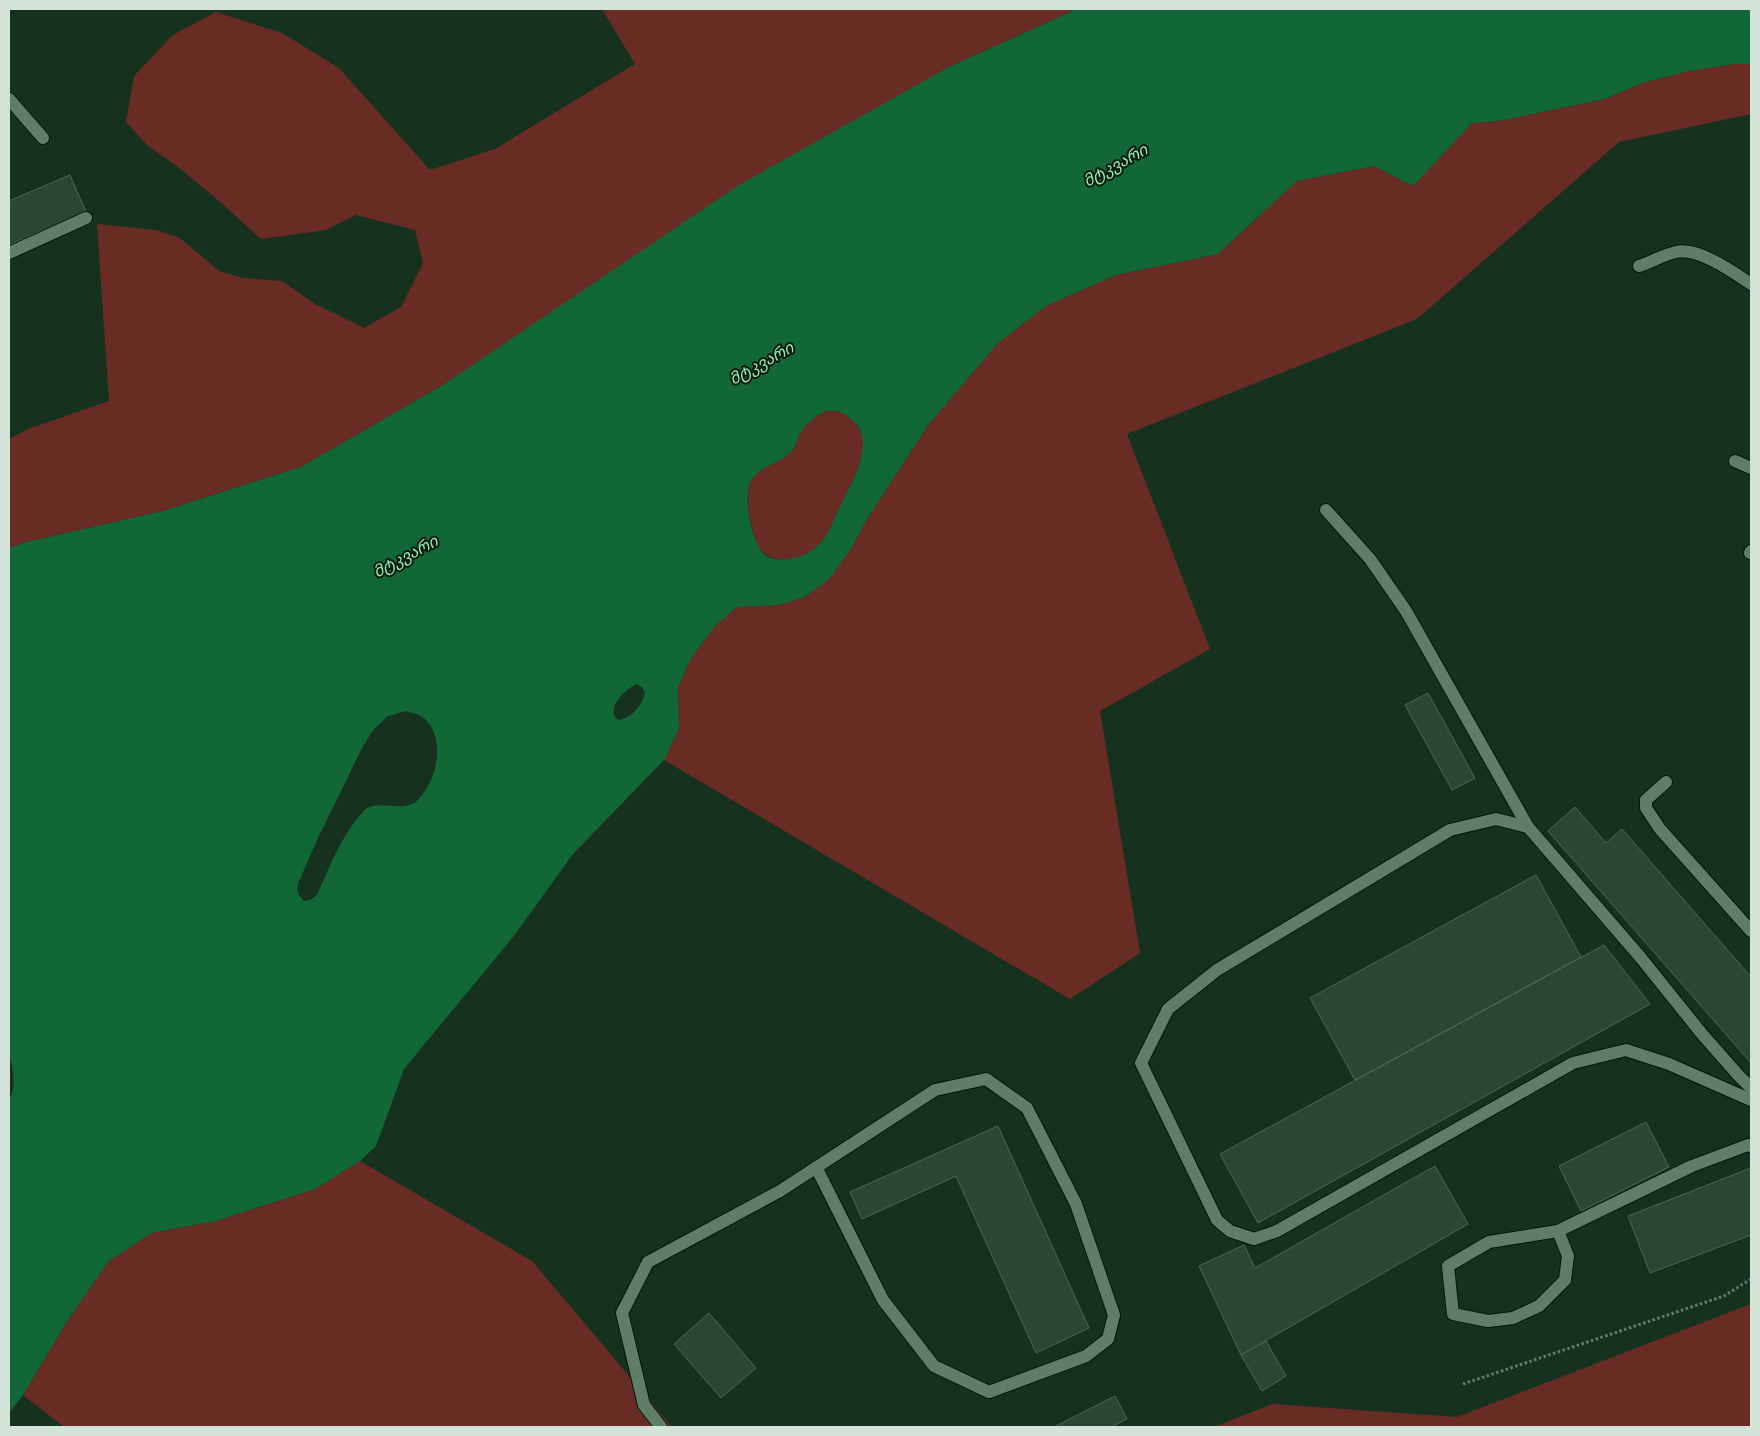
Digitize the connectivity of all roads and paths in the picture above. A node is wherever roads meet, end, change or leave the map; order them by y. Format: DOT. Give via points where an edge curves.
graph roads {
  1 [pos="9,99"];
  2 [pos="43,138"];
  3 [pos="86,218"];
  4 [pos="9,253"];
  5 [pos="1639,266"];
  6 [pos="1751,284"];
  7 [pos="1735,461"];
  8 [pos="1751,468"];
  9 [pos="1326,510"];
  10 [pos="1666,782"];
  11 [pos="1528,827"];
  12 [pos="1751,931"];
  13 [pos="1751,1088"];
  14 [pos="1751,1100"];
  15 [pos="1751,1146"];
  16 [pos="816,1167"];
  17 [pos="1558,1231"];
  18 [pos="1751,1279"];
  19 [pos="1464,1384"];
  20 [pos="661,1427"];
  1 -- 2 [label="lane"];
  3 -- 4 [label="lane"];
  5 -- 6 [label="lane" via="1677,251 1717,262"];
  7 -- 8 [label="lane"];
  9 -- 11 [label="lane" via="1370,559 1406,611"];
  10 -- 12 [label="lane" via="1646,800 1646,808"];
  11 -- 13 [label="lane"];
  11 -- 14 [label="lane" via="1496,819 1450,830 1217,970 1168,1008 1140,1063 1217,1220 1230,1231 1254,1239 1277,1231 1573,1063 1626,1050 1669,1064"];
  15 -- 17 [label="lane" via="1692,1166"];
  16 -- 16 [label="lane" via="883,1300 934,1366 989,1392 1086,1356 1108,1339 1114,1315 1076,1204 1027,1108 986,1079 935,1090"];
  16 -- 20 [label="lane" via="780,1191 648,1262 622,1313 644,1405"];
  17 -- 17 [label="lane" via="1489,1242 1448,1266 1453,1314 1488,1321 1513,1318 1539,1306 1565,1280 1568,1256"];
  18 -- 19 [label="path" via="1724,1296"];
}
